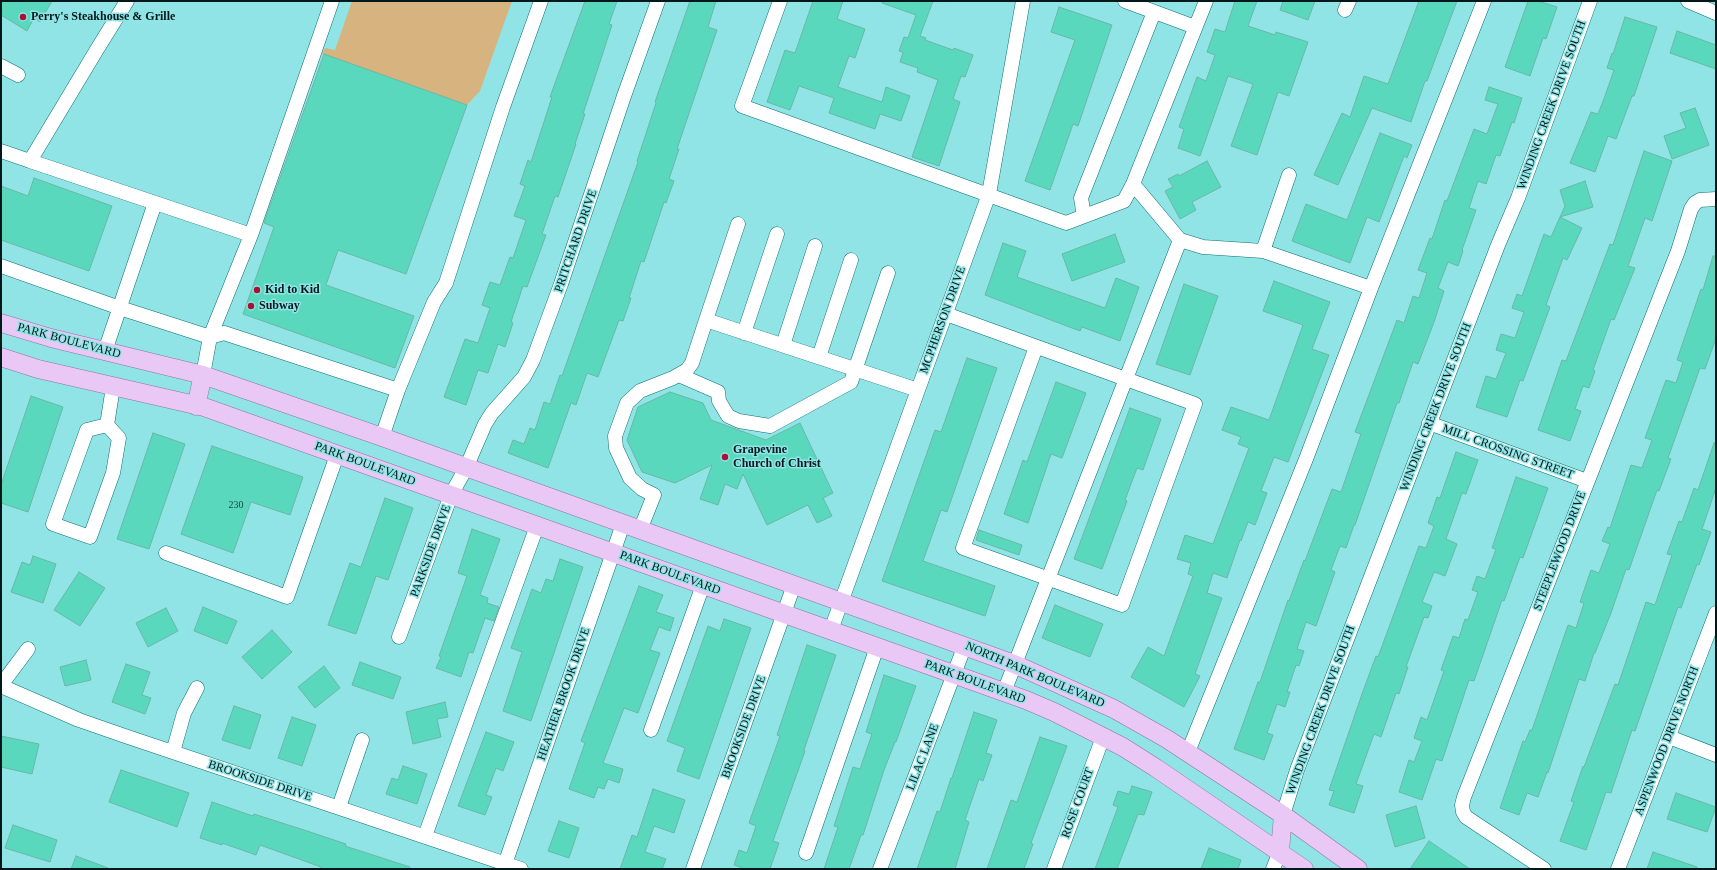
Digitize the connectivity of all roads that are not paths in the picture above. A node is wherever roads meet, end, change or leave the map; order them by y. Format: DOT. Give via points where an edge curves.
graph roads {
  1 [pos="127,1"];
  2 [pos="332,1"];
  3 [pos="541,1"];
  4 [pos="658,1"];
  5 [pos="780,1"];
  6 [pos="1023,1"];
  7 [pos="1125,1"];
  8 [pos="1206,1"];
  9 [pos="1484,1"];
  10 [pos="1590,1"];
  11 [pos="1688,1"];
  12 [pos="1154,12"];
  13 [pos="1716,13"];
  14 [pos="1195,27"];
  15 [pos="1,66"];
  16 [pos="18,75"];
  17 [pos="1,151"];
  18 [pos="30,161"];
  19 [pos="1289,175"];
  20 [pos="1133,184"];
  21 [pos="989,194"];
  22 [pos="1716,199"];
  23 [pos="155,203"];
  24 [pos="1084,216"];
  25 [pos="738,224"];
  26 [pos="778,234"];
  27 [pos="251,235"];
  28 [pos="1180,240"];
  29 [pos="815,246"];
  30 [pos="1263,250"];
  31 [pos="852,260"];
  32 [pos="1,266"];
  33 [pos="888,273"];
  34 [pos="1371,288"];
  35 [pos="120,308"];
  36 [pos="946,314"];
  37 [pos="706,320"];
  38 [pos="1,323"];
  39 [pos="744,333"];
  40 [pos="210,337"];
  41 [pos="783,346"];
  42 [pos="1036,347"];
  43 [pos="105,351"];
  44 [pos="1,357"];
  45 [pos="820,358"];
  46 [pos="856,370"];
  47 [pos="203,375"];
  48 [pos="679,375"];
  49 [pos="1126,379"];
  50 [pos="113,387"];
  51 [pos="398,390"];
  52 [pos="918,390"];
  53 [pos="196,406"];
  54 [pos="1429,424"];
  55 [pos="107,425"];
  56 [pos="382,437"];
  57 [pos="337,455"];
  58 [pos="466,468"];
  59 [pos="1587,481"];
  60 [pos="451,495"];
  61 [pos="623,524"];
  62 [pos="537,526"];
  63 [pos="640,530"];
  64 [pos="613,553"];
  65 [pos="166,554"];
  66 [pos="1048,578"];
  67 [pos="703,585"];
  68 [pos="794,585"];
  69 [pos="841,601"];
  70 [pos="1716,613"];
  71 [pos="784,614"];
  72 [pos="831,630"];
  73 [pos="399,637"];
  74 [pos="965,645"];
  75 [pos="876,646"];
  76 [pos="28,649"];
  77 [pos="1014,664"];
  78 [pos="954,674"];
  79 [pos="1,685"];
  80 [pos="197,688"];
  81 [pos="1004,692"];
  82 [pos="651,730"];
  83 [pos="1103,737"];
  84 [pos="1669,737"];
  85 [pos="362,740"];
  86 [pos="173,752"];
  87 [pos="1188,752"];
  88 [pos="1716,755"];
  89 [pos="339,807"];
  90 [pos="1283,815"];
  91 [pos="425,836"];
  92 [pos="1280,851"];
  93 [pos="806,853"];
  94 [pos="506,864"];
  95 [pos="521,869"];
  96 [pos="693,869"];
  97 [pos="880,869"];
  98 [pos="1054,869"];
  99 [pos="1273,869"];
  100 [pos="1304,869"];
  101 [pos="1358,869"];
  102 [pos="1544,869"];
  103 [pos="1618,869"];
  1 -- 18 [label="street"];
  2 -- 27 [label="street"];
  3 -- 51 [label="street" via="503,107 446,283 434,302"];
  4 -- 58 [label="street, PRITCHARD DRIVE" via="533,360 524,377 485,424"];
  5 -- 21 [label="street" via="742,106"];
  6 -- 21 [label="street, MCPHERSON DRIVE"];
  7 -- 12 [label="street"];
  8 -- 14 [label="street"];
  9 -- 34 [label="street"];
  10 -- 54 [label="street, WINDING CREEK DRIVE SOUTH" via="1518,198"];
  11 -- 13 [label="street"];
  12 -- 14 [label="street"];
  12 -- 24 [label="street" via="1080,198"];
  14 -- 20 [label="street"];
  15 -- 16 [label="street"];
  17 -- 18 [label="street"];
  18 -- 23 [label="street"];
  19 -- 30 [label="street"];
  20 -- 24 [label="street" via="1124,201"];
  20 -- 28 [label="street"];
  21 -- 24 [label="street" via="1066,223"];
  21 -- 36 [label="street, MCPHERSON DRIVE"];
  22 -- 59 [label="street, STEEPLEWOOD DRIVE" via="1695,202"];
  23 -- 27 [label="street"];
  23 -- 35 [label="street"];
  25 -- 37 [label="street"];
  26 -- 39 [label="street"];
  27 -- 40 [label="street"];
  28 -- 30 [label="street" via="1203,247"];
  28 -- 49 [label="street"];
  29 -- 41 [label="street"];
  30 -- 34 [label="street"];
  31 -- 45 [label="street"];
  32 -- 35 [label="street"];
  33 -- 46 [label="street"];
  34 -- 87 [label="street" via="1301,474"];
  35 -- 40 [label="street"];
  35 -- 43 [label="street"];
  36 -- 42 [label="street"];
  36 -- 52 [label="street, MCPHERSON DRIVE"];
  37 -- 39 [label="street"];
  37 -- 48 [label="street" via="692,363"];
  38 -- 43 [label="main road, PARK BOULEVARD"];
  39 -- 41 [label="street"];
  40 -- 47 [label="street"];
  40 -- 51 [label="street" via="224,333"];
  41 -- 45 [label="street"];
  42 -- 49 [label="street"];
  42 -- 66 [label="street" via="963,548"];
  43 -- 47 [label="main road, PARK BOULEVARD"];
  44 -- 50 [label="main road, PARK BOULEVARD" via="38,369"];
  45 -- 46 [label="street"];
  46 -- 48 [label="street" via="851,382 770,426 739,421 728,416 719,401 718,392"];
  46 -- 52 [label="street"];
  47 -- 53 [label="main road"];
  47 -- 56 [label="main road, PARK BOULEVARD"];
  48 -- 63 [label="street" via="640,391 626,403 615,436 616,448 630,478 642,489 654,495"];
  49 -- 66 [label="street"];
  49 -- 66 [label="street" via="1195,404 1122,605"];
  50 -- 53 [label="main road, PARK BOULEVARD"];
  50 -- 55 [label="street"];
  51 -- 56 [label="street"];
  52 -- 69 [label="street, MCPHERSON DRIVE"];
  53 -- 57 [label="main road, PARK BOULEVARD"];
  54 -- 59 [label="street, MILL CROSSING STREET"];
  54 -- 90 [label="street, WINDING CREEK DRIVE SOUTH" via="1297,770"];
  55 -- 55 [label="street" via="119,438 113,473 90,537 53,524 87,430"];
  56 -- 58 [label="main road, PARK BOULEVARD"];
  57 -- 60 [label="main road, PARK BOULEVARD"];
  57 -- 65 [label="street" via="287,597"];
  58 -- 60 [label="street, PARKSIDE DRIVE"];
  58 -- 61 [label="main road, PARK BOULEVARD"];
  59 -- 102 [label="street, STEEPLEWOOD DRIVE" via="1462,805 1466,817"];
  60 -- 62 [label="main road, PARK BOULEVARD"];
  60 -- 73 [label="street, PARKSIDE DRIVE"];
  61 -- 63 [label="main road, PARK BOULEVARD"];
  61 -- 64 [label="street, HEATHER BROOK DRIVE"];
  62 -- 64 [label="main road, PARK BOULEVARD"];
  62 -- 91 [label="street"];
  63 -- 68 [label="main road, PARK BOULEVARD"];
  64 -- 67 [label="main road, PARK BOULEVARD"];
  64 -- 94 [label="street, HEATHER BROOK DRIVE"];
  66 -- 77 [label="street"];
  67 -- 71 [label="main road, PARK BOULEVARD"];
  67 -- 82 [label="street"];
  68 -- 69 [label="main road, NORTH PARK BOULEVARD"];
  68 -- 71 [label="street, BROOKSIDE DRIVE"];
  69 -- 72 [label="street, MCPHERSON DRIVE"];
  69 -- 74 [label="main road, NORTH PARK BOULEVARD"];
  70 -- 84 [label="street, ASPENWOOD DRIVE NORTH"];
  71 -- 72 [label="main road, PARK BOULEVARD"];
  71 -- 96 [label="street, BROOKSIDE DRIVE"];
  72 -- 75 [label="main road, PARK BOULEVARD"];
  74 -- 77 [label="main road, NORTH PARK BOULEVARD"];
  74 -- 78 [label="street, LILAC LANE"];
  75 -- 78 [label="main road, PARK BOULEVARD"];
  75 -- 93 [label="street"];
  76 -- 79 [label="street"];
  77 -- 81 [label="street"];
  77 -- 87 [label="main road, NORTH PARK BOULEVARD" via="1114,709"];
  78 -- 81 [label="main road, PARK BOULEVARD"];
  78 -- 97 [label="street, LILAC LANE"];
  79 -- 86 [label="street, BROOKSIDE DRIVE" via="79,720"];
  80 -- 86 [label="street" via="184,713"];
  81 -- 83 [label="main road, PARK BOULEVARD" via="1054,712"];
  83 -- 92 [label="main road, PARK BOULEVARD" via="1156,768"];
  83 -- 98 [label="street, ROSE COURT"];
  84 -- 88 [label="street"];
  84 -- 103 [label="street, ASPENWOOD DRIVE NORTH"];
  85 -- 89 [label="street"];
  86 -- 89 [label="street, BROOKSIDE DRIVE"];
  87 -- 90 [label="main road, NORTH PARK BOULEVARD"];
  89 -- 91 [label="street, BROOKSIDE DRIVE"];
  90 -- 92 [label="main road"];
  90 -- 101 [label="main road, NORTH PARK BOULEVARD"];
  91 -- 94 [label="street, BROOKSIDE DRIVE"];
  92 -- 99 [label="street"];
  92 -- 100 [label="main road, PARK BOULEVARD"];
  94 -- 95 [label="street, BROOKSIDE DRIVE"];
}
